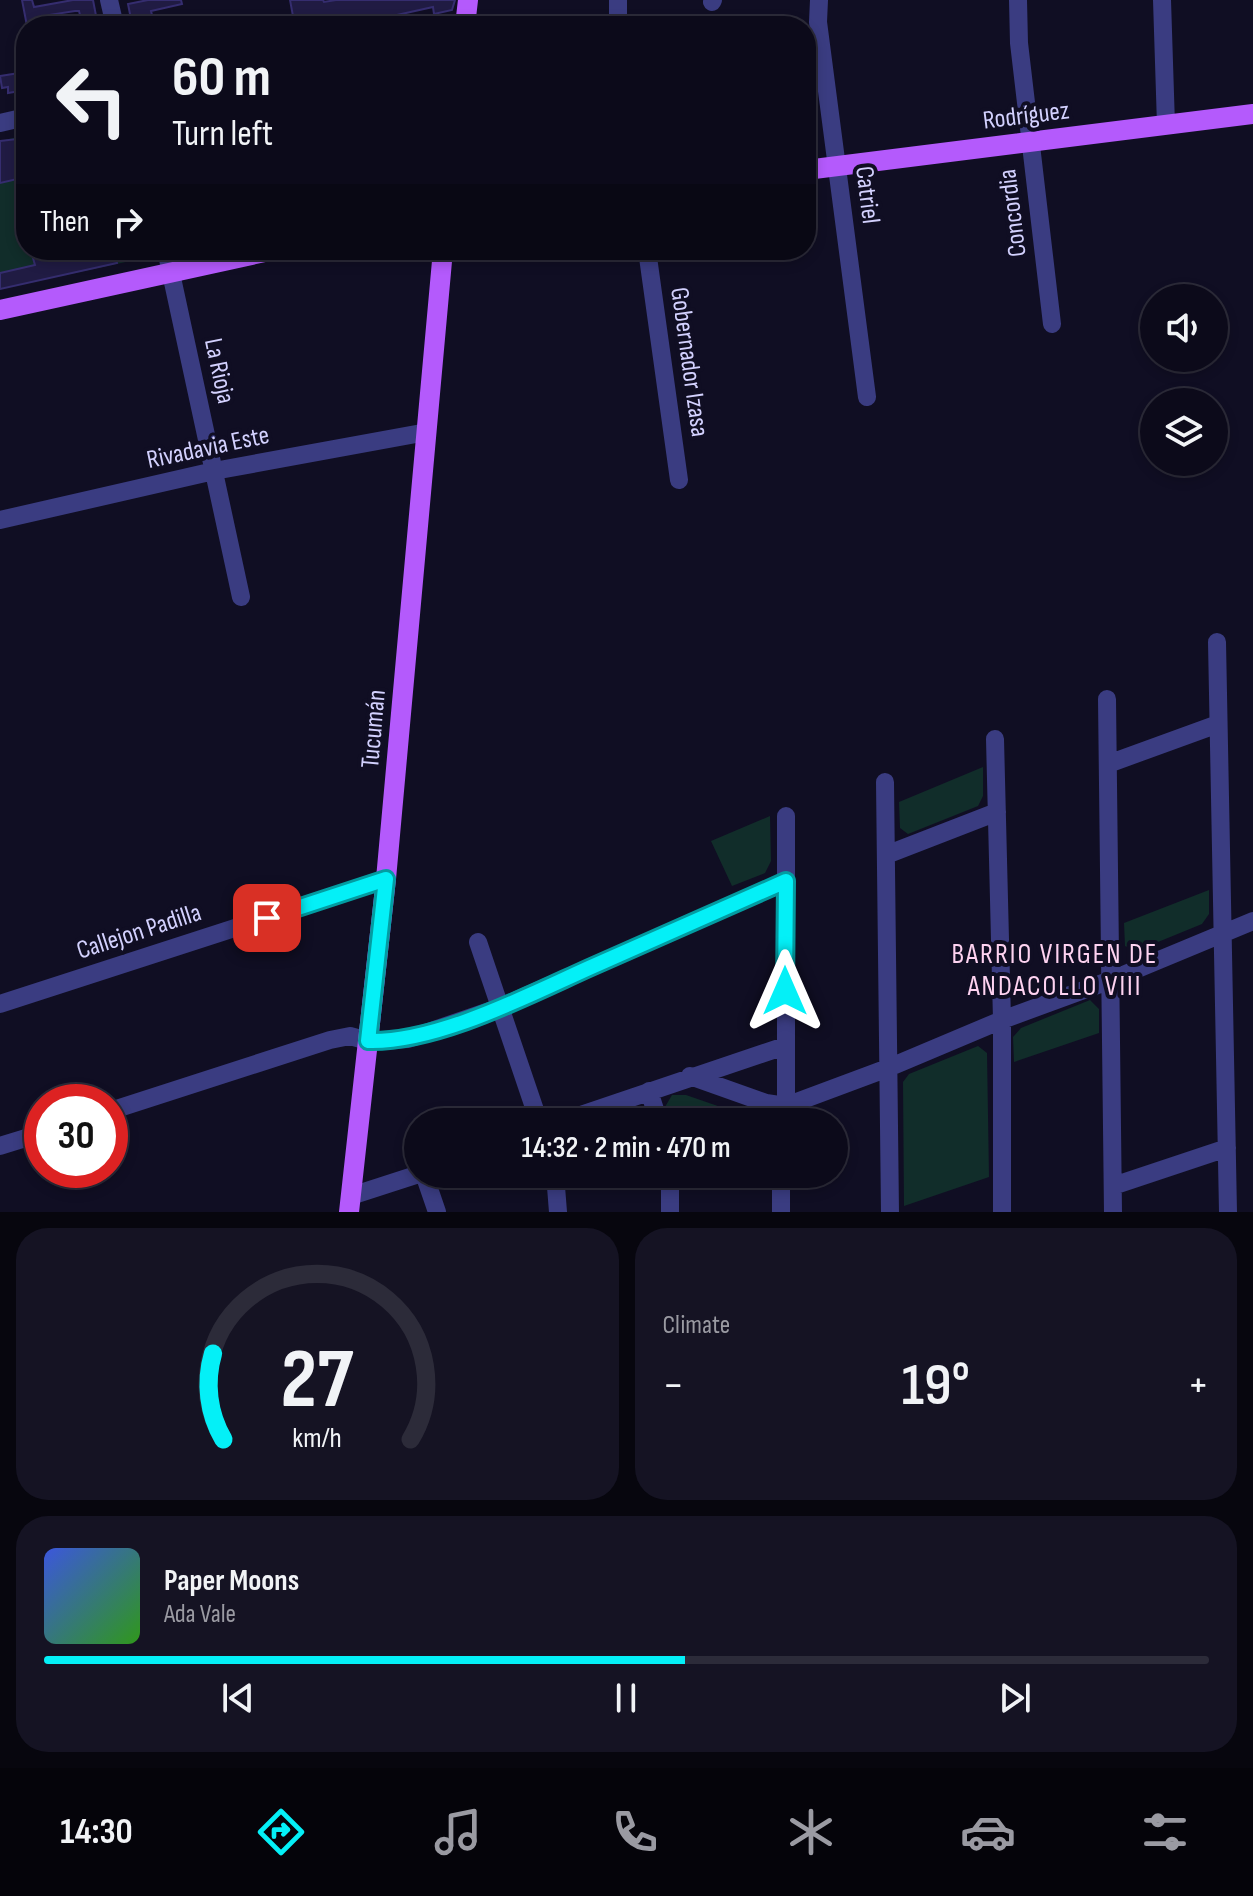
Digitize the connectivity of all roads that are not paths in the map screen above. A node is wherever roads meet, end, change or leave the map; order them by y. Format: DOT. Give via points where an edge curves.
graph roads {
  1 [pos="819,0"];
  2 [pos="1018,0"];
  3 [pos="1162,0"];
  4 [pos="1253,114"];
  5 [pos="1166,125"];
  6 [pos="1031,142"];
  7 [pos="837,166"];
  8 [pos="816,169"];
  9 [pos="168,260"];
  10 [pos="229,260"];
  11 [pos="442,260"];
  12 [pos="648,260"];
  13 [pos="171,273"];
  14 [pos="0,310"];
  15 [pos="1052,324"];
  16 [pos="867,397"];
  17 [pos="427,432"];
  18 [pos="214,471"];
  19 [pos="679,480"];
  20 [pos="0,520"];
  21 [pos="241,597"];
  22 [pos="1217,642"];
  23 [pos="1107,699"];
  24 [pos="1218,724"];
  25 [pos="995,739"];
  26 [pos="1108,764"];
  27 [pos="885,782"];
  28 [pos="997,812"];
  29 [pos="786,816"];
  30 [pos="886,855"];
  31 [pos="386,879"];
  32 [pos="786,881"];
  33 [pos="1253,921"];
  34 [pos="1223,932"];
  35 [pos="478,942"];
  36 [pos="1111,980"];
  37 [pos="0,1004"];
  38 [pos="501,1007"];
  39 [pos="1002,1020"];
  40 [pos="368,1041"];
  41 [pos="785,1046"];
  42 [pos="888,1068"];
  43 [pos="690,1076"];
  44 [pos="649,1091"];
  45 [pos="128,1105"];
  46 [pos="534,1108"];
  47 [pos="600,1108"];
  48 [pos="654,1108"];
  49 [pos="774,1108"];
  50 [pos="783,1108"];
  51 [pos="797,1108"];
  52 [pos="24,1139"];
  53 [pos="0,1146"];
  54 [pos="1227,1148"];
  55 [pos="404,1181"];
  56 [pos="1113,1186"];
  57 [pos="427,1188"];
  58 [pos="556,1188"];
  59 [pos="670,1188"];
  60 [pos="781,1188"];
  61 [pos="350,1204"];
  62 [pos="437,1212"];
  63 [pos="558,1212"];
  64 [pos="670,1212"];
  65 [pos="781,1212"];
  66 [pos="890,1212"];
  67 [pos="1002,1212"];
  68 [pos="1113,1212"];
  69 [pos="1228,1212"];
  1 -- 7 [label="street, Catriel"];
  2 -- 6 [label="street, Concordia"];
  3 -- 5 [label="street"];
  4 -- 5 [label="main road, Rodríguez"];
  5 -- 6 [label="main road, Rodríguez"];
  6 -- 7 [label="main road, Rodríguez"];
  6 -- 15 [label="street, Concordia"];
  7 -- 8 [label="main road, Rodríguez"];
  7 -- 16 [label="street, Catriel"];
  9 -- 13 [label="street, La Rioja"];
  10 -- 13 [label="main road"];
  11 -- 17 [label="main road, Tucumán"];
  12 -- 19 [label="street, Gobernador Izasa"];
  13 -- 14 [label="main road"];
  13 -- 18 [label="street, La Rioja"];
  17 -- 18 [label="street, Rivadavia Este"];
  17 -- 31 [label="main road, Tucumán"];
  18 -- 20 [label="street, Rivadavia Este"];
  18 -- 21 [label="street, La Rioja"];
  22 -- 24 [label="street"];
  23 -- 26 [label="street"];
  24 -- 26 [label="street"];
  24 -- 34 [label="street"];
  25 -- 28 [label="street"];
  26 -- 36 [label="street"];
  27 -- 30 [label="street"];
  28 -- 30 [label="street"];
  28 -- 39 [label="street"];
  29 -- 32 [label="street"];
  30 -- 42 [label="street"];
  31 -- 37 [label="street, Callejon Padilla"];
  31 -- 40 [label="main road, Tucumán"];
  32 -- 38 [label="street"];
  32 -- 41 [label="street"];
  33 -- 34 [label="street"];
  34 -- 36 [label="street"];
  34 -- 54 [label="street"];
  35 -- 38 [label="street"];
  36 -- 39 [label="street"];
  36 -- 56 [label="street"];
  38 -- 40 [label="street" via="408,1039"];
  38 -- 46 [label="street"];
  39 -- 42 [label="street"];
  39 -- 67 [label="street"];
  40 -- 45 [label="street" via="350,1036 330,1040"];
  40 -- 61 [label="main road, Tucumán"];
  41 -- 43 [label="street"];
  41 -- 50 [label="street"];
  42 -- 51 [label="street"];
  42 -- 66 [label="street"];
  43 -- 44 [label="street"];
  43 -- 49 [label="street"];
  44 -- 47 [label="street"];
  44 -- 48 [label="street"];
  52 -- 53 [label="street"];
  54 -- 56 [label="street"];
  54 -- 69 [label="street"];
  55 -- 61 [label="street"];
  56 -- 68 [label="street"];
  57 -- 62 [label="street"];
  58 -- 63 [label="street"];
  59 -- 64 [label="street"];
  60 -- 65 [label="street"];
}
